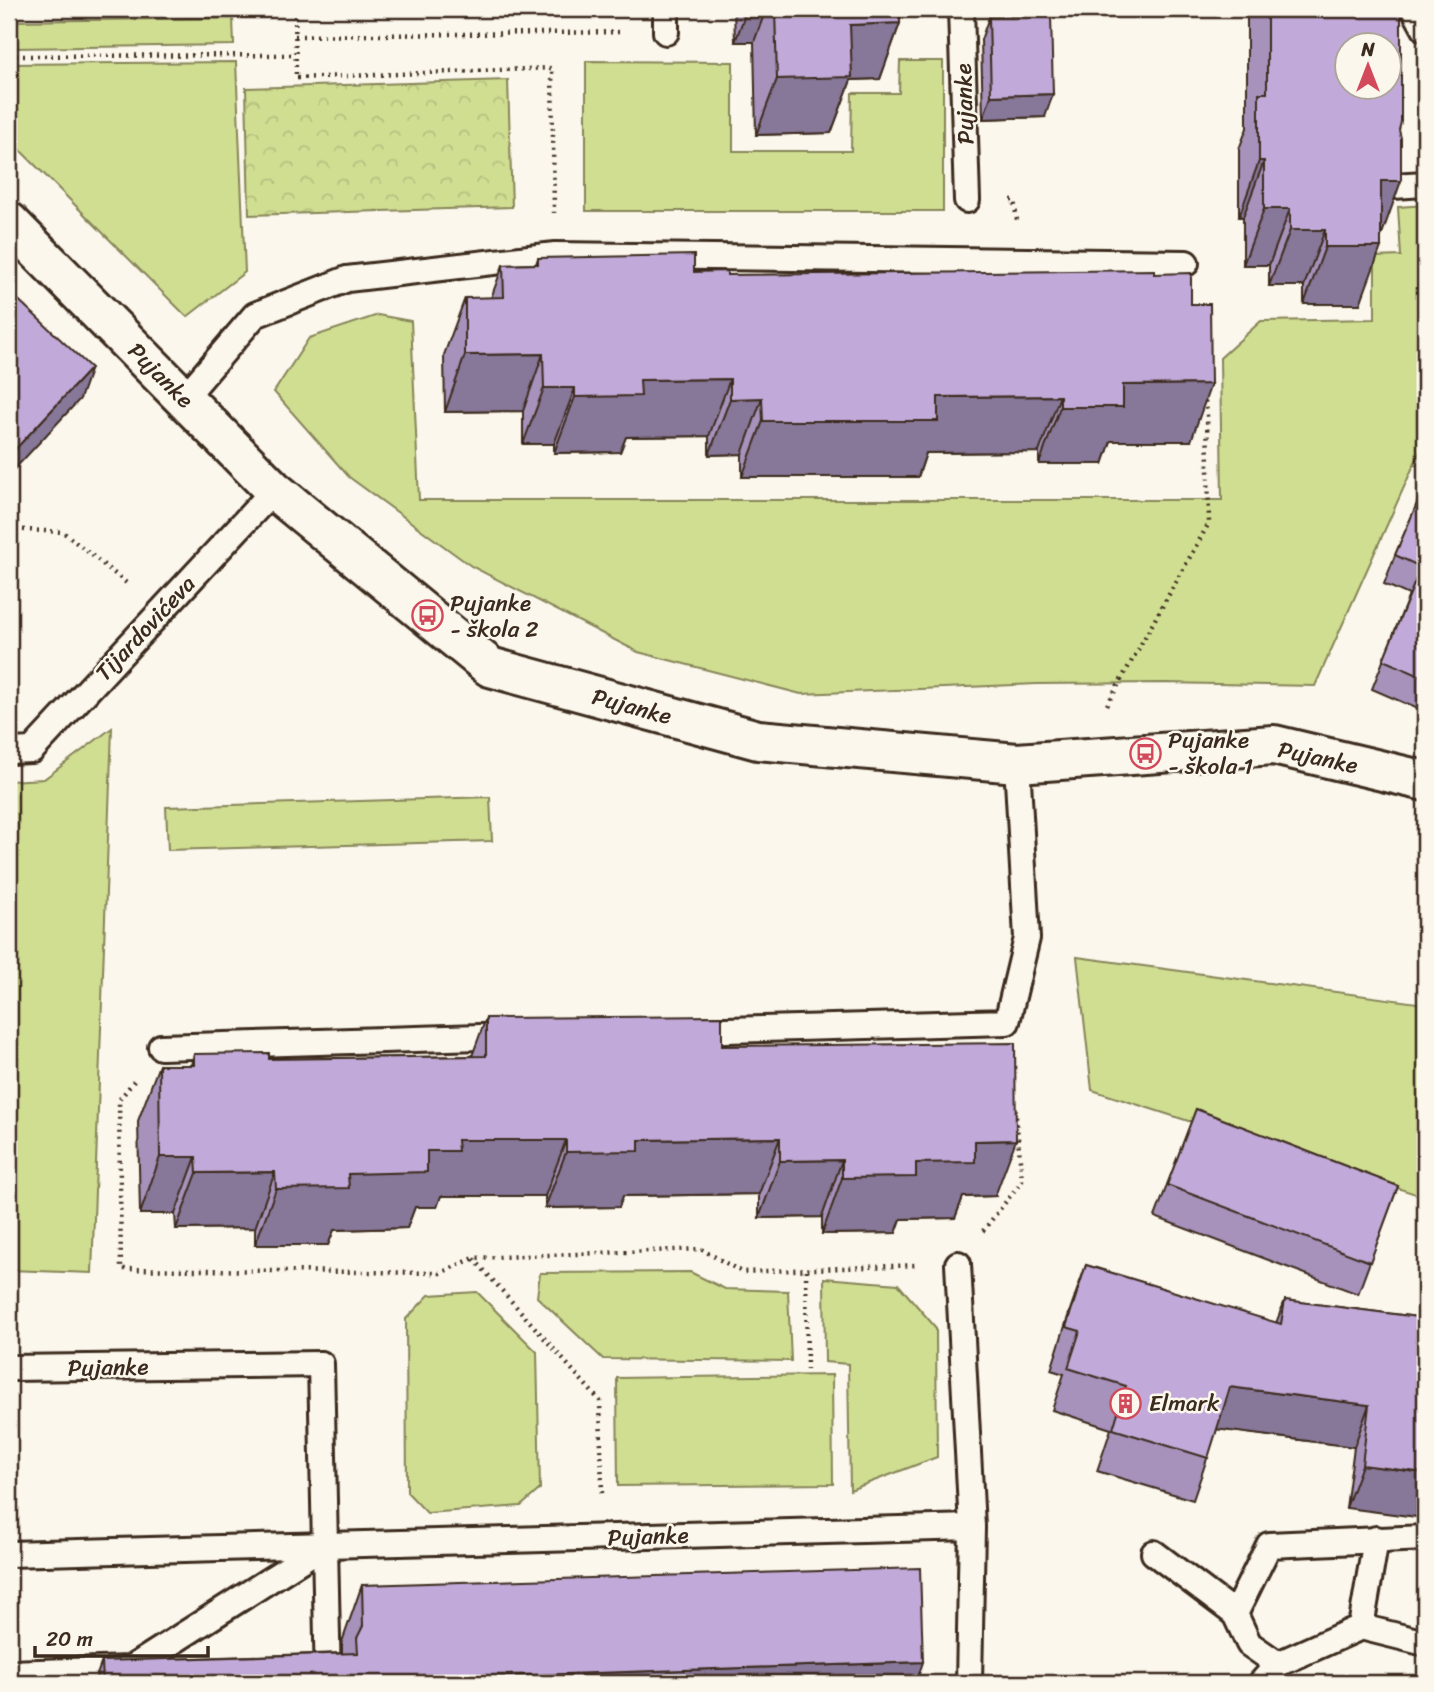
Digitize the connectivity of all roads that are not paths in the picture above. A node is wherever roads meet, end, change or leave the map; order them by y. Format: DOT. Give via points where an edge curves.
graph roads {
  1 [pos="961,9"];
  2 [pos="1414,9"];
  3 [pos="1425,29"];
  4 [pos="1425,184"];
  5 [pos="1393,186"];
  6 [pos="967,200"];
  7 [pos="9,222"];
  8 [pos="1186,263"];
  9 [pos="184,398"];
  10 [pos="274,490"];
  11 [pos="9,751"];
  12 [pos="1017,762"];
  13 [pos="1425,781"];
  14 [pos="660,1032"];
  15 [pos="536,1036"];
  16 [pos="161,1047"];
  17 [pos="958,1264"];
  18 [pos="9,1368"];
  19 [pos="972,1527"];
  20 [pos="1425,1538"];
  21 [pos="1376,1539"];
  22 [pos="323,1545"];
  23 [pos="1154,1553"];
  24 [pos="9,1554"];
  25 [pos="1235,1614"];
  26 [pos="1361,1627"];
  27 [pos="1425,1643"];
  28 [pos="1278,1664"];
  29 [pos="9,1672"];
  30 [pos="328,1683"];
  31 [pos="969,1683"];
  32 [pos="1261,1683"];
  1 -- 6 [label="lane, Pujanke"];
  2 -- 3 [label="lane"];
  4 -- 5 [label="lane"];
  7 -- 9 [label="street, Pujanke"];
  8 -- 9 [label="lane" via="555,256 346,279 255,315"];
  9 -- 10 [label="street, Pujanke"];
  10 -- 11 [label="lane, Tijardovićeva" via="32,750"];
  10 -- 12 [label="street, Pujanke" via="490,667 758,740"];
  12 -- 13 [label="street, Pujanke" via="1274,745"];
  12 -- 14 [label="lane" via="1027,938 1007,1022"];
  15 -- 16 [label="lane"];
  17 -- 19 [label="lane"];
  18 -- 22 [label="lane, Pujanke" via="321,1364"];
  19 -- 22 [label="lane, Pujanke"];
  19 -- 31 [label="lane"];
  20 -- 21 [label="lane"];
  21 -- 25 [label="lane" via="1269,1545"];
  21 -- 26 [label="lane"];
  22 -- 24 [label="lane, Pujanke"];
  22 -- 29 [label="lane" via="131,1669"];
  22 -- 30 [label="lane"];
  23 -- 25 [label="lane"];
  25 -- 28 [label="lane" via="1249,1644"];
  26 -- 27 [label="lane"];
  26 -- 28 [label="lane"];
  28 -- 32 [label="lane"];
}
